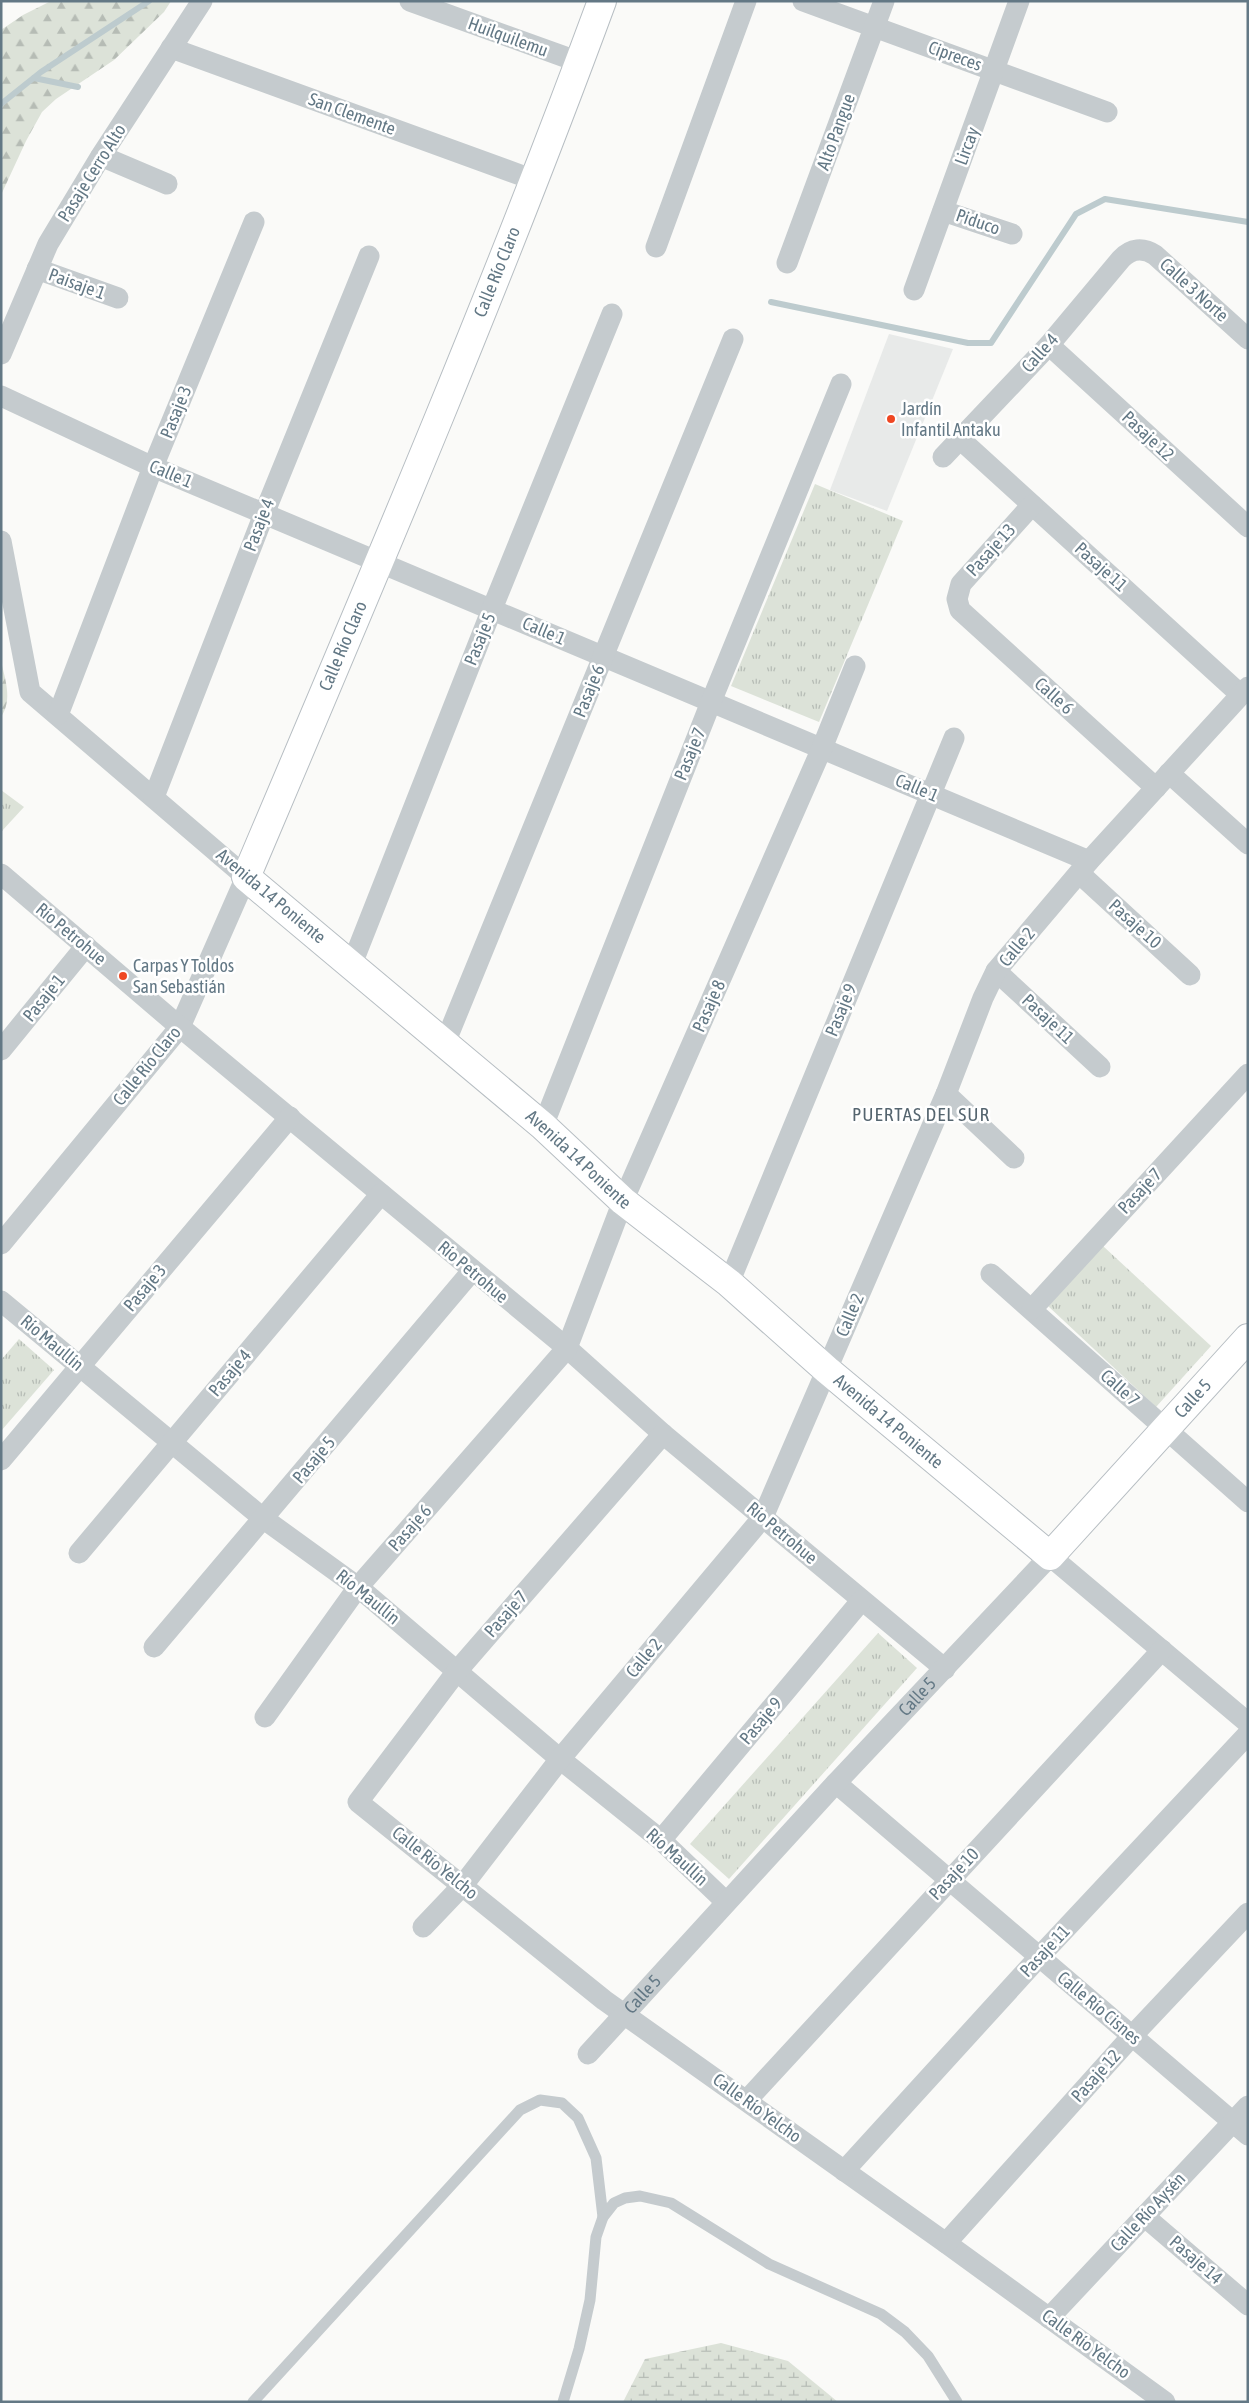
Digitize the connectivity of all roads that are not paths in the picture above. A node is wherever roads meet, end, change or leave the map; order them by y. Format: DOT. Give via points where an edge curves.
graph roads {
  1 [pos="202,1"];
  2 [pos="410,1"];
  3 [pos="602,1"];
  4 [pos="746,1"];
  5 [pos="803,1"];
  6 [pos="884,1"];
  7 [pos="1019,1"];
  8 [pos="875,27"];
  9 [pos="171,48"];
  10 [pos="579,62"];
  11 [pos="994,71"];
  12 [pos="1107,112"];
  13 [pos="101,156"];
  14 [pos="534,180"];
  15 [pos="167,184"];
  16 [pos="944,211"];
  17 [pos="254,222"];
  18 [pos="1012,234"];
  19 [pos="656,246"];
  20 [pos="1136,249"];
  21 [pos="369,256"];
  22 [pos="787,263"];
  23 [pos="37,269"];
  24 [pos="914,290"];
  25 [pos="118,298"];
  26 [pos="612,314"];
  27 [pos="1248,338"];
  28 [pos="733,339"];
  29 [pos="1049,345"];
  30 [pos="1,354"];
  31 [pos="841,384"];
  32 [pos="1,396"];
  33 [pos="961,440"];
  34 [pos="943,457"];
  35 [pos="153,467"];
  36 [pos="1032,505"];
  37 [pos="264,514"];
  38 [pos="1248,527"];
  39 [pos="1,541"];
  40 [pos="379,562"];
  41 [pos="957,600"];
  42 [pos="492,609"];
  43 [pos="603,656"];
  44 [pos="855,666"];
  45 [pos="1244,691"];
  46 [pos="711,702"];
  47 [pos="58,715"];
  48 [pos="954,738"];
  49 [pos="822,748"];
  50 [pos="1163,781"];
  51 [pos="930,794"];
  52 [pos="154,797"];
  53 [pos="1248,844"];
  54 [pos="1084,867"];
  55 [pos="1,874"];
  56 [pos="246,877"];
  57 [pos="86,946"];
  58 [pos="352,964"];
  59 [pos="996,971"];
  60 [pos="1190,975"];
  61 [pos="180,1027"];
  62 [pos="445,1043"];
  63 [pos="1,1050"];
  64 [pos="1100,1067"];
  65 [pos="1248,1074"];
  66 [pos="946,1094"];
  67 [pos="290,1117"];
  68 [pos="543,1126"];
  69 [pos="1014,1158"];
  70 [pos="381,1194"];
  71 [pos="623,1201"];
  72 [pos="1,1244"];
  73 [pos="472,1272"];
  74 [pos="991,1274"];
  75 [pos="728,1283"];
  76 [pos="1,1301"];
  77 [pos="1032,1309"];
  78 [pos="1248,1338"];
  79 [pos="567,1348"];
  80 [pos="80,1366"];
  81 [pos="827,1370"];
  82 [pos="1166,1429"];
  83 [pos="663,1434"];
  84 [pos="172,1442"];
  85 [pos="1,1460"];
  86 [pos="1248,1502"];
  87 [pos="762,1517"];
  88 [pos="264,1519"];
  89 [pos="79,1553"];
  90 [pos="1050,1556"];
  91 [pos="358,1587"];
  92 [pos="861,1601"];
  93 [pos="154,1647"];
  94 [pos="1162,1650"];
  95 [pos="945,1669"];
  96 [pos="457,1671"];
  97 [pos="265,1718"];
  98 [pos="1248,1723"];
  99 [pos="1248,1734"];
  100 [pos="560,1759"];
  101 [pos="836,1783"];
  102 [pos="358,1802"];
  103 [pos="661,1840"];
  104 [pos="948,1880"];
  105 [pos="462,1885"];
  106 [pos="726,1902"];
  107 [pos="1248,1913"];
  108 [pos="423,1927"];
  109 [pos="1039,1957"];
  110 [pos="624,2014"];
  111 [pos="1132,2036"];
  112 [pos="588,2054"];
  113 [pos="747,2100"];
  114 [pos="1248,2106"];
  115 [pos="1240,2129"];
  116 [pos="844,2171"];
  117 [pos="1144,2216"];
  118 [pos="603,2217"];
  119 [pos="946,2243"];
  120 [pos="1248,2304"];
  121 [pos="1049,2318"];
  122 [pos="252,2402"];
  123 [pos="563,2402"];
  124 [pos="957,2402"];
  125 [pos="1165,2402"];
  1 -- 9 [label="street, Pasaje Cerro Alto"];
  2 -- 10 [label="street, Huilquilemu"];
  3 -- 10 [label="street, Calle Río Claro"];
  4 -- 19 [label="street"];
  5 -- 8 [label="street, Cipreces"];
  6 -- 8 [label="street, Alto Pangue"];
  7 -- 11 [label="street, Lircay"];
  8 -- 11 [label="street, Cipreces"];
  8 -- 22 [label="street, Alto Pangue"];
  9 -- 13 [label="street, Pasaje Cerro Alto"];
  9 -- 14 [label="street, San Clemente"];
  10 -- 14 [label="street, Calle Río Claro"];
  11 -- 12 [label="street, Cipreces"];
  11 -- 16 [label="street, Lircay"];
  13 -- 15 [label="street"];
  13 -- 23 [label="street, Pasaje Cerro Alto" via="48,244"];
  14 -- 40 [label="street, Calle Río Claro"];
  16 -- 18 [label="street, Piduco"];
  16 -- 24 [label="street, Lircay"];
  17 -- 35 [label="street, Pasaje 3"];
  20 -- 27 [label="street, Calle 3 Norte" via="1150,251"];
  20 -- 29 [label="street, Calle 4" via="1121,259"];
  21 -- 37 [label="street, Pasaje 4"];
  23 -- 25 [label="street, Paisaje 1"];
  23 -- 30 [label="street, Pasaje Cerro Alto"];
  26 -- 42 [label="street, Pasaje 5"];
  28 -- 43 [label="street, Pasaje 6"];
  29 -- 33 [label="street, Calle 4"];
  29 -- 38 [label="street, Pasaje 12"];
  31 -- 46 [label="street, Pasaje 7"];
  32 -- 35 [label="street, Calle 1"];
  33 -- 34 [label="street, Calle 4"];
  33 -- 36 [label="street, Pasaje 11"];
  35 -- 37 [label="street, Calle 1"];
  35 -- 47 [label="street, Pasaje 3"];
  36 -- 41 [label="street, Pasaje 13" via="961,584"];
  36 -- 45 [label="street, Pasaje 11"];
  37 -- 40 [label="street, Calle 1"];
  37 -- 52 [label="street, Pasaje 4"];
  39 -- 47 [label="street, Avenida 14 Poniente" via="30,692"];
  40 -- 42 [label="street, Calle 1"];
  40 -- 56 [label="street, Calle Río Claro"];
  41 -- 50 [label="street, Calle 6" via="964,614"];
  42 -- 43 [label="street, Calle 1"];
  42 -- 58 [label="street, Pasaje 5"];
  43 -- 46 [label="street, Calle 1"];
  43 -- 62 [label="street, Pasaje 6"];
  44 -- 49 [label="street, Pasaje 8"];
  45 -- 50 [label="street, Calle 2"];
  46 -- 49 [label="street, Calle 1"];
  46 -- 68 [label="street, Pasaje 7"];
  47 -- 52 [label="street, Avenida 14 Poniente"];
  48 -- 51 [label="street, Pasaje 9"];
  49 -- 51 [label="street, Calle 1"];
  49 -- 71 [label="street, Pasaje 8"];
  50 -- 53 [label="street, Calle 6"];
  50 -- 54 [label="street, Calle 2"];
  51 -- 54 [label="street, Calle 1"];
  51 -- 75 [label="street, Pasaje 9"];
  52 -- 56 [label="street, Avenida 14 Poniente"];
  54 -- 59 [label="street, Calle 2"];
  54 -- 60 [label="street, Pasaje 10"];
  55 -- 57 [label="street, Río Petrohue"];
  56 -- 58 [label="street, Avenida 14 Poniente"];
  56 -- 61 [label="street, Calle Río Claro"];
  57 -- 61 [label="street, Río Petrohue"];
  57 -- 63 [label="street, Pasaje 1"];
  58 -- 62 [label="street, Avenida 14 Poniente"];
  59 -- 64 [label="street, Pasaje 11"];
  59 -- 66 [label="street, Calle 2"];
  61 -- 67 [label="street, Río Petrohue"];
  61 -- 72 [label="street, Calle Río Claro"];
  62 -- 68 [label="street, Avenida 14 Poniente"];
  65 -- 77 [label="street, Pasaje 7"];
  66 -- 69 [label="street"];
  66 -- 81 [label="street, Calle 2"];
  67 -- 70 [label="street, Río Petrohue"];
  67 -- 80 [label="street, Pasaje 3"];
  68 -- 71 [label="street, Avenida 14 Poniente"];
  70 -- 73 [label="street, Río Petrohue"];
  70 -- 84 [label="street, Pasaje 4"];
  71 -- 75 [label="street, Avenida 14 Poniente"];
  71 -- 79 [label="street, Pasaje 8"];
  73 -- 79 [label="street, Río Petrohue"];
  73 -- 88 [label="street, Pasaje 5"];
  74 -- 77 [label="street, Calle 7"];
  75 -- 81 [label="street, Avenida 14 Poniente"];
  76 -- 80 [label="street, Río Maullín"];
  77 -- 82 [label="street, Calle 7"];
  78 -- 82 [label="street, Calle 5"];
  79 -- 83 [label="street, Río Petrohue"];
  79 -- 91 [label="street, Pasaje 6"];
  80 -- 84 [label="street, Río Maullín"];
  80 -- 85 [label="street, Pasaje 3"];
  81 -- 87 [label="street, Calle 2"];
  81 -- 90 [label="street, Avenida 14 Poniente"];
  82 -- 86 [label="street, Calle 7"];
  82 -- 90 [label="street, Calle 5"];
  83 -- 87 [label="street, Río Petrohue"];
  83 -- 96 [label="street, Pasaje 7"];
  84 -- 88 [label="street, Río Maullín"];
  84 -- 89 [label="street, Pasaje 4"];
  87 -- 92 [label="street, Río Petrohue"];
  87 -- 100 [label="street, Calle 2"];
  88 -- 91 [label="street, Río Maullín"];
  88 -- 93 [label="street, Pasaje 5"];
  90 -- 94 [label="street, Avenida 14 Poniente"];
  90 -- 95 [label="street, Calle 5"];
  91 -- 96 [label="street, Río Maullín"];
  91 -- 97 [label="street, Pasaje 6"];
  92 -- 95 [label="street, Río Petrohue"];
  92 -- 103 [label="street, Pasaje 9"];
  94 -- 98 [label="street, Avenida 14 Poniente"];
  94 -- 104 [label="street, Pasaje 10"];
  95 -- 101 [label="street, Calle 5"];
  96 -- 100 [label="street, Río Maullín"];
  96 -- 102 [label="street, Pasaje 7"];
  99 -- 109 [label="street, Pasaje 11"];
  100 -- 103 [label="street, Río Maullín"];
  100 -- 105 [label="street, Calle 2"];
  101 -- 104 [label="street, Calle Río Cisnes"];
  101 -- 106 [label="street, Calle 5"];
  102 -- 105 [label="street, Calle Río Yelcho"];
  103 -- 106 [label="street, Río Maullín"];
  104 -- 109 [label="street, Calle Río Cisnes"];
  104 -- 113 [label="street, Pasaje 10"];
  105 -- 108 [label="street, Calle 2"];
  105 -- 110 [label="street, Calle Río Yelcho"];
  106 -- 110 [label="street, Calle 5"];
  107 -- 111 [label="street, Pasaje 12"];
  109 -- 111 [label="street, Calle Río Cisnes"];
  109 -- 116 [label="street, Pasaje 11"];
  110 -- 112 [label="street, Calle 5"];
  110 -- 113 [label="street, Calle Río Yelcho"];
  111 -- 115 [label="street, Calle Río Cisnes"];
  111 -- 119 [label="street, Pasaje 12"];
  113 -- 116 [label="street, Calle Río Yelcho"];
  114 -- 115 [label="street, Calle Río Aysén"];
  115 -- 117 [label="street, Calle Río Aysén"];
  116 -- 119 [label="street, Calle Río Yelcho"];
  117 -- 120 [label="street, Pasaje 14"];
  117 -- 121 [label="street, Calle Río Aysén"];
  118 -- 122 [label="lane" via="596,2158 578,2118 562,2103 540,2100 520,2110"];
  118 -- 123 [label="lane" via="596,2237 590,2300"];
  118 -- 124 [label="lane" via="614,2203 626,2198 653,2198 671,2203 769,2264 881,2314 928,2356"];
  119 -- 121 [label="street, Calle Río Yelcho"];
  121 -- 125 [label="street, Calle Río Yelcho"];
}
